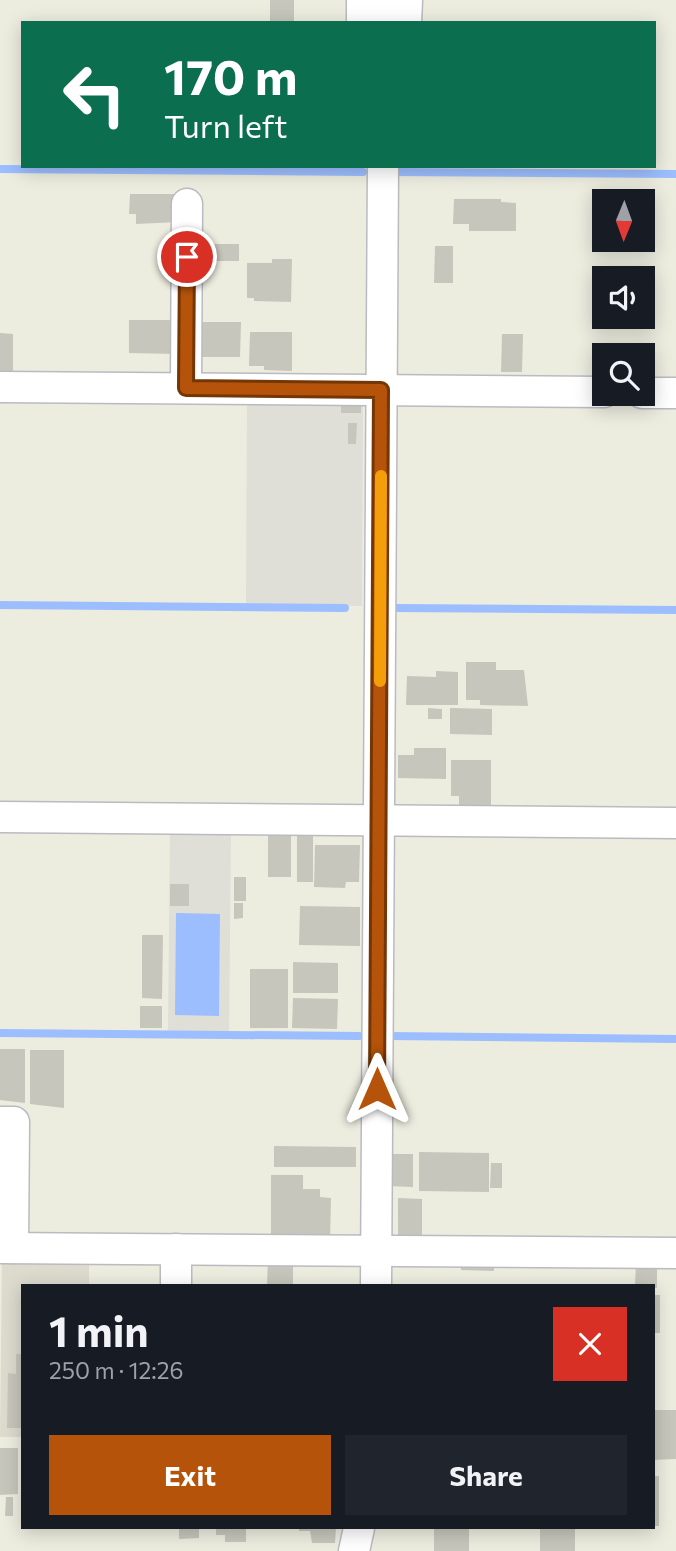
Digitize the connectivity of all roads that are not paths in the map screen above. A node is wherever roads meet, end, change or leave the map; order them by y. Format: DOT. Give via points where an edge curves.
graph roads {
  1 [pos="362,0"];
  2 [pos="384,0"];
  3 [pos="407,0"];
  4 [pos="362,21"];
  5 [pos="384,21"];
  6 [pos="406,21"];
  7 [pos="383,168"];
  8 [pos="187,204"];
  9 [pos="0,387"];
  10 [pos="186,388"];
  11 [pos="381,390"];
  12 [pos="592,392"];
  13 [pos="655,393"];
  14 [pos="676,393"];
  15 [pos="0,817"];
  16 [pos="379,820"];
  17 [pos="676,823"];
  18 [pos="0,1122"];
  19 [pos="7,1248"];
  20 [pos="176,1249"];
  21 [pos="376,1251"];
  22 [pos="676,1253"];
  23 [pos="176,1284"];
  24 [pos="376,1284"];
  25 [pos="359,1529"];
  26 [pos="354,1551"];
  1 -- 4 [label="street"];
  2 -- 5 [label="street"];
  3 -- 6 [label="street"];
  7 -- 11 [label="street"];
  8 -- 10 [label="street"];
  9 -- 10 [label="street"];
  10 -- 11 [label="street"];
  11 -- 12 [label="street"];
  11 -- 16 [label="street"];
  13 -- 14 [label="street"];
  15 -- 16 [label="street"];
  16 -- 17 [label="street"];
  16 -- 21 [label="street"];
  18 -- 19 [label="street" via="14,1122"];
  19 -- 20 [label="street"];
  20 -- 21 [label="street"];
  20 -- 23 [label="street"];
  21 -- 22 [label="street"];
  21 -- 24 [label="street"];
  25 -- 26 [label="street"];
}
